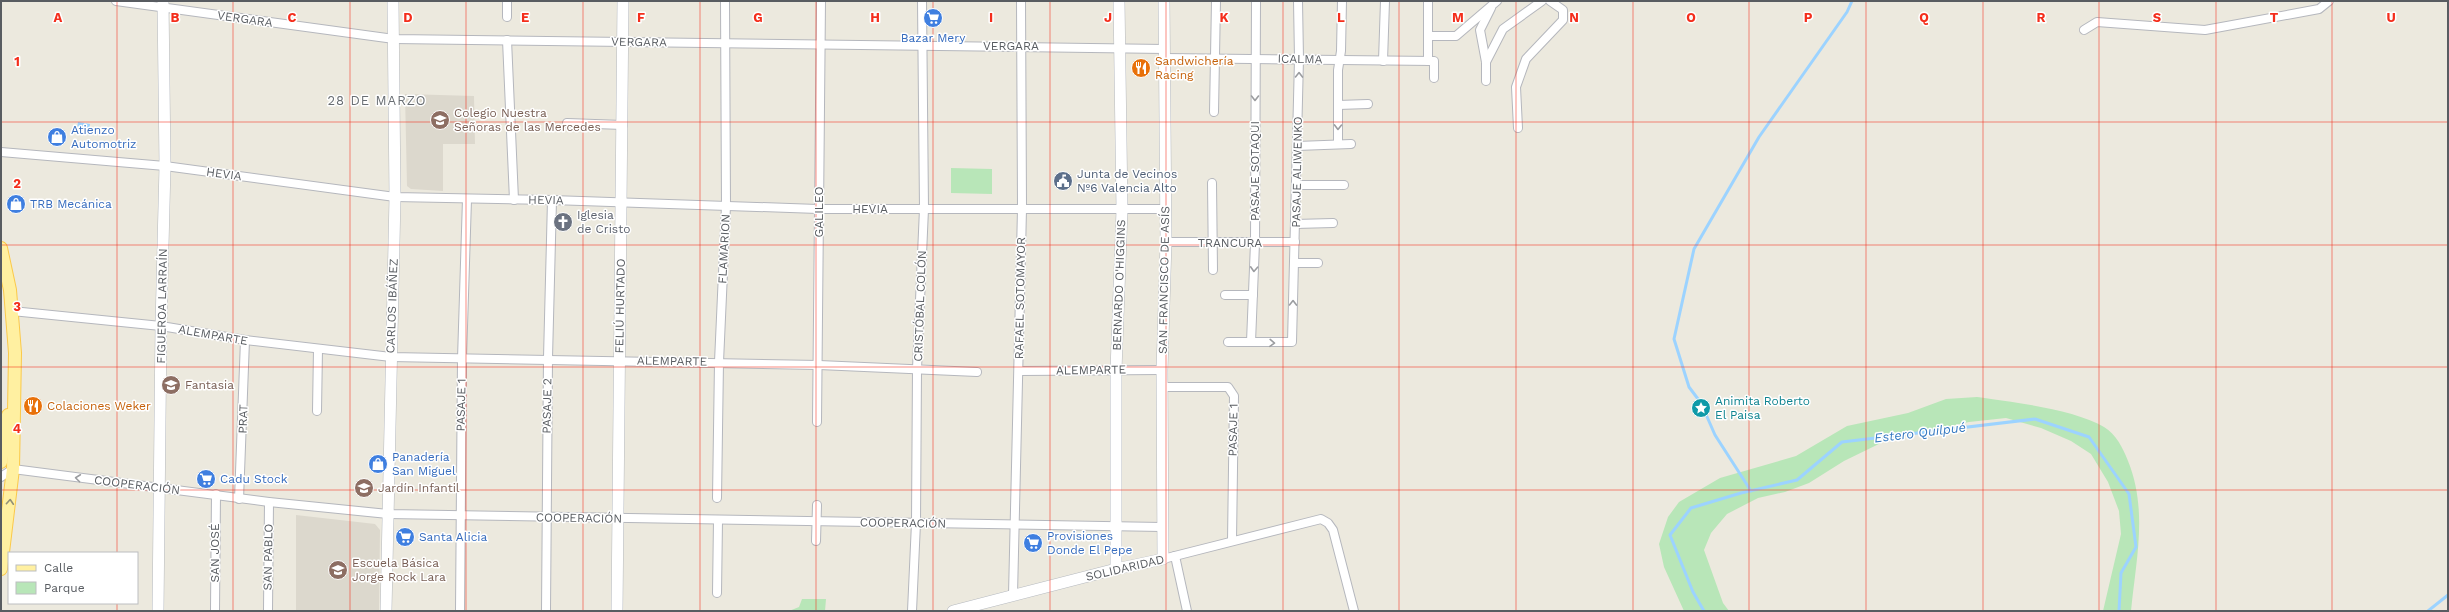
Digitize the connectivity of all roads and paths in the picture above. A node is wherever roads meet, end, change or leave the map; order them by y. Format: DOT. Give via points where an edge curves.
graph roads {
  1 [pos="116,1"];
  2 [pos="393,1"];
  3 [pos="507,1"];
  4 [pos="623,1"];
  5 [pos="725,1"];
  6 [pos="821,1"];
  7 [pos="922,1"];
  8 [pos="1021,1"];
  9 [pos="1119,1"];
  10 [pos="1164,1"];
  11 [pos="1216,1"];
  12 [pos="1256,1"];
  13 [pos="1298,1"];
  14 [pos="1342,1"];
  15 [pos="1385,1"];
  16 [pos="1428,1"];
  17 [pos="1542,1"];
  18 [pos="1550,1"];
  19 [pos="2329,1"];
  20 [pos="1495,3"];
  21 [pos="163,4"];
  22 [pos="507,17"];
  23 [pos="2084,30"];
  24 [pos="1428,36"];
  25 [pos="394,39"];
  26 [pos="507,40"];
  27 [pos="624,42"];
  28 [pos="726,43"];
  29 [pos="822,45"];
  30 [pos="923,46"];
  31 [pos="1022,46"];
  32 [pos="1121,48"];
  33 [pos="1165,53"];
  34 [pos="1216,58"];
  35 [pos="1255,58"];
  36 [pos="1300,59"];
  37 [pos="1340,60"];
  38 [pos="1383,61"];
  39 [pos="1431,61"];
  40 [pos="1486,62"];
  41 [pos="1434,78"];
  42 [pos="1486,81"];
  43 [pos="1368,104"];
  44 [pos="1338,105"];
  45 [pos="1214,112"];
  46 [pos="567,123"];
  47 [pos="623,125"];
  48 [pos="1518,128"];
  49 [pos="1338,144"];
  50 [pos="1351,144"];
  51 [pos="1297,146"];
  52 [pos="1,152"];
  53 [pos="165,166"];
  54 [pos="1212,183"];
  55 [pos="1296,185"];
  56 [pos="1344,185"];
  57 [pos="395,198"];
  58 [pos="467,199"];
  59 [pos="514,200"];
  60 [pos="552,200"];
  61 [pos="622,202"];
  62 [pos="726,206"];
  63 [pos="924,209"];
  64 [pos="1022,209"];
  65 [pos="1166,209"];
  66 [pos="818,210"];
  67 [pos="1122,210"];
  68 [pos="1333,223"];
  69 [pos="1295,224"];
  70 [pos="1166,242"];
  71 [pos="1295,242"];
  72 [pos="1213,243"];
  73 [pos="1255,243"];
  74 [pos="1,248"];
  75 [pos="1294,263"];
  76 [pos="1318,263"];
  77 [pos="1213,270"];
  78 [pos="1225,295"];
  79 [pos="1253,295"];
  80 [pos="12,311"];
  81 [pos="161,326"];
  82 [pos="245,340"];
  83 [pos="1228,342"];
  84 [pos="1251,342"];
  85 [pos="318,349"];
  86 [pos="391,357"];
  87 [pos="548,358"];
  88 [pos="462,359"];
  89 [pos="620,360"];
  90 [pos="719,362"];
  91 [pos="819,365"];
  92 [pos="917,369"];
  93 [pos="1116,370"];
  94 [pos="1162,370"];
  95 [pos="1019,371"];
  96 [pos="978,372"];
  97 [pos="14,375"];
  98 [pos="1162,387"];
  99 [pos="317,411"];
  100 [pos="817,422"];
  101 [pos="1,462"];
  102 [pos="13,469"];
  103 [pos="1,477"];
  104 [pos="159,487"];
  105 [pos="216,494"];
  106 [pos="240,498"];
  107 [pos="717,498"];
  108 [pos="269,502"];
  109 [pos="817,505"];
  110 [pos="388,514"];
  111 [pos="460,516"];
  112 [pos="546,517"];
  113 [pos="618,518"];
  114 [pos="718,520"];
  115 [pos="816,522"];
  116 [pos="916,523"];
  117 [pos="1014,525"];
  118 [pos="1115,527"];
  119 [pos="1162,527"];
  120 [pos="816,541"];
  121 [pos="1232,541"];
  122 [pos="1175,556"];
  123 [pos="1163,559"];
  124 [pos="1,569"];
  125 [pos="1116,569"];
  126 [pos="717,593"];
  127 [pos="1013,595"];
  128 [pos="965,609"];
  129 [pos="158,611"];
  130 [pos="215,611"];
  131 [pos="268,611"];
  132 [pos="386,611"];
  133 [pos="460,611"];
  134 [pos="546,611"];
  135 [pos="617,611"];
  136 [pos="912,611"];
  137 [pos="953,611"];
  138 [pos="1187,611"];
  139 [pos="1354,611"];
  1 -- 21 [label="street, VERGARA"];
  2 -- 25 [label="street, CARLOS IBÁÑEZ"];
  3 -- 22 [label="street"];
  4 -- 27 [label="street, FELIÚ HURTADO"];
  5 -- 28 [label="street, FLAMARION"];
  6 -- 29 [label="street, GALILEO"];
  7 -- 30 [label="street, CRISTÓBAL COLÓN"];
  8 -- 31 [label="street, RAFAEL SOTOMAYOR"];
  9 -- 32 [label="street, BERNARDO O'HIGGINS"];
  10 -- 33 [label="street, SAN FRANCISCO DE ASÍS"];
  11 -- 34 [label="street"];
  12 -- 35 [label="street, PASAJE SOTAQUI"];
  13 -- 36 [label="street, PASAJE ALIWENKO"];
  14 -- 37 [label="street"];
  15 -- 38 [label="street"];
  16 -- 24 [label="street"];
  17 -- 40 [label="street" via="1503,29"];
  18 -- 48 [label="street" via="1563,10 1563,20 1526,59 1516,87"];
  19 -- 23 [label="street" via="2319,9 2205,30 2097,22"];
  20 -- 24 [label="street" via="1456,36"];
  20 -- 40 [label="street" via="1480,30"];
  21 -- 25 [label="street, VERGARA"];
  21 -- 53 [label="street, FIGUEROA LARRAÍN"];
  24 -- 39 [label="street"];
  25 -- 26 [label="street, VERGARA"];
  25 -- 57 [label="street, CARLOS IBÁÑEZ"];
  26 -- 27 [label="street, VERGARA"];
  26 -- 59 [label="street"];
  27 -- 28 [label="street, VERGARA"];
  27 -- 47 [label="street, FELIÚ HURTADO"];
  28 -- 29 [label="street, VERGARA"];
  28 -- 62 [label="street, FLAMARION"];
  29 -- 30 [label="street, VERGARA"];
  29 -- 66 [label="street, GALILEO"];
  30 -- 31 [label="street, VERGARA"];
  30 -- 63 [label="street, CRISTÓBAL COLÓN"];
  31 -- 32 [label="street, VERGARA"];
  31 -- 64 [label="street, RAFAEL SOTOMAYOR"];
  32 -- 33 [label="street, VERGARA"];
  32 -- 67 [label="street, BERNARDO O'HIGGINS"];
  33 -- 34 [label="street, ICALMA"];
  33 -- 65 [label="street, SAN FRANCISCO DE ASÍS"];
  34 -- 35 [label="street, ICALMA"];
  34 -- 45 [label="street"];
  35 -- 36 [label="street, ICALMA"];
  35 -- 73 [label="street, PASAJE SOTAQUI, one-way"];
  36 -- 37 [label="street, ICALMA"];
  51 -- 36 [label="street, PASAJE ALIWENKO, one-way"];
  37 -- 38 [label="street, ICALMA"];
  37 -- 44 [label="street"];
  38 -- 39 [label="street, ICALMA"];
  39 -- 41 [label="street"];
  40 -- 42 [label="street"];
  43 -- 44 [label="street"];
  44 -- 49 [label="street, one-way"];
  46 -- 47 [label="street"];
  47 -- 61 [label="street, FELIÚ HURTADO"];
  49 -- 50 [label="street"];
  49 -- 51 [label="street"];
  51 -- 55 [label="street, PASAJE ALIWENKO"];
  52 -- 53 [label="street, HEVIA"];
  53 -- 57 [label="street, HEVIA"];
  53 -- 81 [label="street, FIGUEROA LARRAÍN"];
  54 -- 72 [label="street"];
  55 -- 56 [label="street"];
  55 -- 69 [label="street, PASAJE ALIWENKO"];
  57 -- 58 [label="street, HEVIA"];
  57 -- 86 [label="street, CARLOS IBÁÑEZ"];
  58 -- 59 [label="street, HEVIA"];
  58 -- 88 [label="street, PASAJE 1"];
  59 -- 60 [label="street, HEVIA"];
  60 -- 61 [label="street, HEVIA"];
  60 -- 87 [label="street, PASAJE 2"];
  61 -- 62 [label="street, HEVIA"];
  61 -- 89 [label="street, FELIÚ HURTADO"];
  62 -- 66 [label="street, HEVIA"];
  62 -- 90 [label="street, FLAMARION"];
  63 -- 64 [label="street, HEVIA"];
  63 -- 66 [label="street, HEVIA"];
  63 -- 92 [label="street, CRISTÓBAL COLÓN"];
  64 -- 67 [label="street, HEVIA"];
  64 -- 95 [label="street, RAFAEL SOTOMAYOR"];
  65 -- 67 [label="street, HEVIA"];
  65 -- 70 [label="street, SAN FRANCISCO DE ASÍS"];
  66 -- 91 [label="street, GALILEO"];
  67 -- 93 [label="street, BERNARDO O'HIGGINS"];
  68 -- 69 [label="street"];
  69 -- 71 [label="street, PASAJE ALIWENKO"];
  70 -- 72 [label="street, TRANCURA"];
  70 -- 94 [label="street, SAN FRANCISCO DE ASÍS"];
  71 -- 73 [label="street, TRANCURA"];
  71 -- 75 [label="street, PASAJE ALIWENKO"];
  72 -- 73 [label="street, TRANCURA"];
  72 -- 77 [label="street"];
  73 -- 79 [label="street, PASAJE SOTAQUI, one-way"];
  74 -- 80 [label="main road"];
  75 -- 76 [label="street"];
  84 -- 75 [label="street, PASAJE ALIWENKO, one-way" via="1292,342"];
  78 -- 79 [label="street"];
  79 -- 84 [label="street, PASAJE SOTAQUI"];
  80 -- 81 [label="street, ALEMPARTE"];
  80 -- 97 [label="main road"];
  81 -- 82 [label="street, ALEMPARTE"];
  81 -- 104 [label="street, FIGUEROA LARRAÍN"];
  82 -- 85 [label="street, ALEMPARTE"];
  82 -- 106 [label="street, PRAT"];
  83 -- 84 [label="street"];
  85 -- 86 [label="street, ALEMPARTE"];
  85 -- 99 [label="street"];
  86 -- 88 [label="street, ALEMPARTE"];
  86 -- 110 [label="street, CARLOS IBÁÑEZ"];
  87 -- 88 [label="street, ALEMPARTE"];
  87 -- 89 [label="street, ALEMPARTE"];
  87 -- 112 [label="street, PASAJE 2"];
  88 -- 111 [label="street, PASAJE 1"];
  89 -- 90 [label="street, ALEMPARTE"];
  89 -- 113 [label="street, FELIÚ HURTADO"];
  90 -- 91 [label="street, ALEMPARTE"];
  90 -- 107 [label="street, FLAMARION"];
  91 -- 92 [label="street, ALEMPARTE"];
  91 -- 100 [label="street, GALILEO"];
  92 -- 96 [label="street, ALEMPARTE"];
  92 -- 116 [label="street, CRISTÓBAL COLÓN"];
  93 -- 94 [label="street, ALEMPARTE"];
  93 -- 95 [label="street, ALEMPARTE"];
  93 -- 118 [label="street, BERNARDO O'HIGGINS"];
  94 -- 98 [label="street, SAN FRANCISCO DE ASÍS"];
  95 -- 117 [label="street, RAFAEL SOTOMAYOR"];
  97 -- 101 [label="main road"];
  97 -- 102 [label="main road"];
  98 -- 119 [label="street, SAN FRANCISCO DE ASÍS"];
  98 -- 121 [label="street, PASAJE 1" via="1228,387 1232,390"];
  102 -- 103 [label="street"];
  104 -- 102 [label="street, COOPERACIÓN, one-way"];
  124 -- 102 [label="main road, one-way"];
  104 -- 105 [label="street, COOPERACIÓN"];
  104 -- 129 [label="street, FIGUEROA LARRAÍN"];
  105 -- 106 [label="street, COOPERACIÓN"];
  105 -- 130 [label="street, SAN JOSÉ"];
  106 -- 108 [label="street, COOPERACIÓN"];
  108 -- 110 [label="street, COOPERACIÓN"];
  108 -- 131 [label="street, SAN PABLO"];
  109 -- 115 [label="street"];
  110 -- 111 [label="street, COOPERACIÓN"];
  110 -- 132 [label="street, CARLOS IBÁÑEZ"];
  111 -- 112 [label="street, COOPERACIÓN"];
  111 -- 133 [label="street, PASAJE 1"];
  112 -- 113 [label="street, COOPERACIÓN"];
  112 -- 134 [label="street, PASAJE 2"];
  113 -- 114 [label="street, COOPERACIÓN"];
  113 -- 135 [label="street, FELIÚ HURTADO"];
  114 -- 115 [label="street, COOPERACIÓN"];
  114 -- 126 [label="street"];
  115 -- 116 [label="street, COOPERACIÓN"];
  115 -- 120 [label="street"];
  116 -- 117 [label="street, COOPERACIÓN"];
  116 -- 136 [label="street, CRISTÓBAL COLÓN"];
  117 -- 118 [label="street, COOPERACIÓN"];
  117 -- 127 [label="street, RAFAEL SOTOMAYOR"];
  118 -- 119 [label="street, COOPERACIÓN"];
  118 -- 125 [label="street, BERNARDO O'HIGGINS"];
  119 -- 123 [label="street, SAN FRANCISCO DE ASÍS"];
  121 -- 122 [label="street, SOLIDARIDAD"];
  121 -- 139 [label="street, SOLIDARIDAD" via="1321,519 1328,523 1333,530"];
  122 -- 123 [label="street, SOLIDARIDAD"];
  122 -- 138 [label="street"];
  123 -- 125 [label="street, SOLIDARIDAD"];
  125 -- 127 [label="street, SOLIDARIDAD"];
  127 -- 128 [label="street, SOLIDARIDAD"];
  128 -- 137 [label="street, SOLIDARIDAD"];
}
